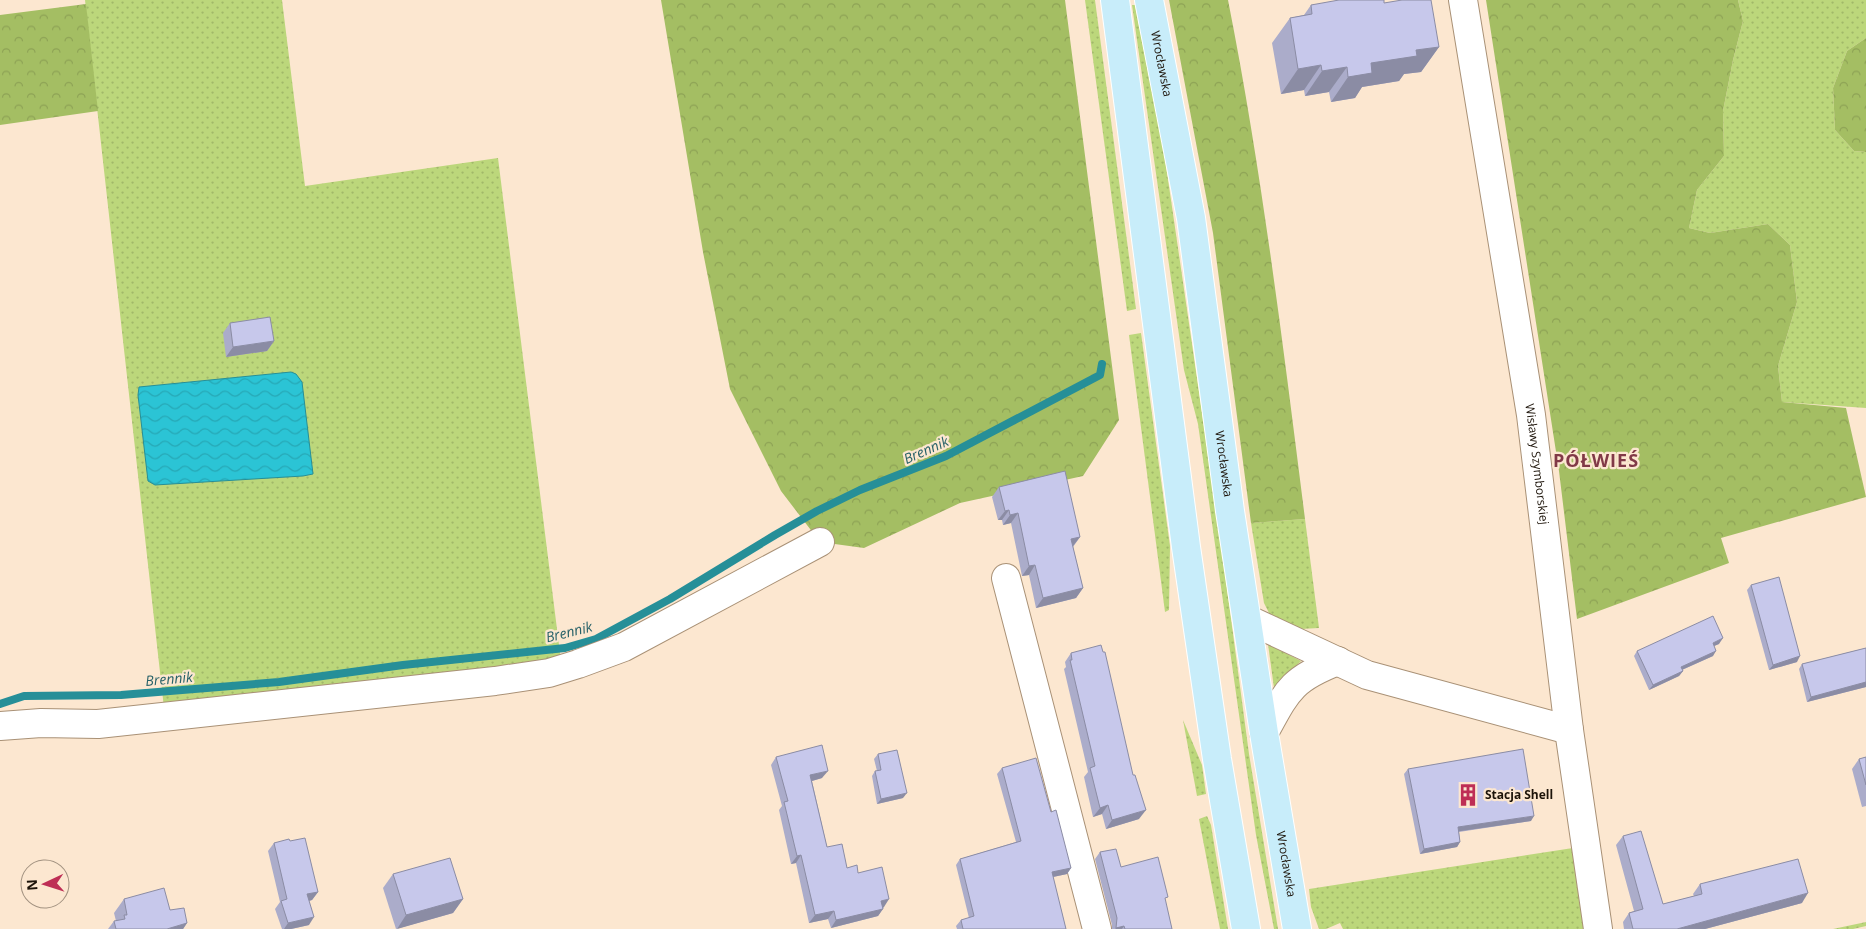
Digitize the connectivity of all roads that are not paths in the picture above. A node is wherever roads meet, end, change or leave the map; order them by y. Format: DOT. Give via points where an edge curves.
graph roads {
  1 [pos="1115,0"];
  2 [pos="1150,0"];
  3 [pos="1464,0"];
  4 [pos="820,542"];
  5 [pos="1006,578"];
  6 [pos="1247,619"];
  7 [pos="1338,661"];
  8 [pos="0,726"];
  9 [pos="1569,730"];
  10 [pos="1264,733"];
  11 [pos="1098,929"];
  12 [pos="1246,929"];
  13 [pos="1297,929"];
  14 [pos="1598,929"];
  1 -- 12 [label="main road" via="1186,547 1219,777"];
  2 -- 6 [label="main road, Wrocławska" via="1191,218"];
  3 -- 9 [label="street, Wisławy Szymborskiej" via="1531,416"];
  4 -- 8 [label="street" via="624,647 549,673 98,724 17,723"];
  5 -- 11 [label="street"];
  6 -- 7 [label="street"];
  6 -- 10 [label="main road, Wrocławska"];
  7 -- 9 [label="street" via="1366,675"];
  7 -- 10 [label="street" via="1300,679 1289,689"];
  9 -- 14 [label="street, Wisławy Szymborskiej"];
  10 -- 13 [label="main road, Wrocławska"];
}
